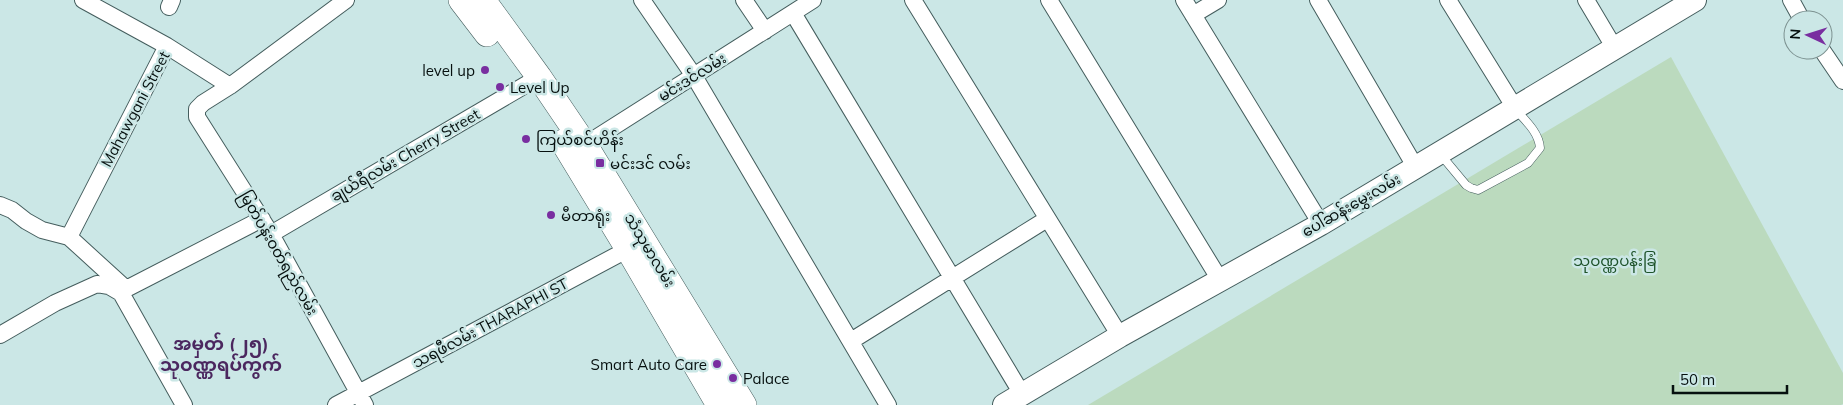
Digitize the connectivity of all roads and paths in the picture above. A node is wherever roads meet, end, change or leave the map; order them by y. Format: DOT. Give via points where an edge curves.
graph roads {
  1 [pos="83,0"];
  2 [pos="346,0"];
  3 [pos="461,0"];
  4 [pos="483,0"];
  5 [pos="642,0"];
  6 [pos="744,0"];
  7 [pos="813,0"];
  8 [pos="913,0"];
  9 [pos="1049,0"];
  10 [pos="1184,0"];
  11 [pos="1218,0"];
  12 [pos="1318,0"];
  13 [pos="1448,0"];
  14 [pos="1586,0"];
  15 [pos="1695,0"];
  16 [pos="793,13"];
  17 [pos="1193,15"];
  18 [pos="766,30"];
  19 [pos="167,46"];
  20 [pos="1614,47"];
  21 [pos="1829,60"];
  22 [pos="694,76"];
  23 [pos="532,81"];
  24 [pos="1843,81"];
  25 [pos="230,86"];
  26 [pos="1515,108"];
  27 [pos="578,149"];
  28 [pos="1440,153"];
  29 [pos="1416,168"];
  30 [pos="0,205"];
  31 [pos="262,219"];
  32 [pos="1047,219"];
  33 [pos="1320,224"];
  34 [pos="270,234"];
  35 [pos="69,238"];
  36 [pos="636,245"];
  37 [pos="951,277"];
  38 [pos="1220,280"];
  39 [pos="123,291"];
  40 [pos="0,335"];
  41 [pos="1120,336"];
  42 [pos="851,341"];
  43 [pos="362,399"];
  44 [pos="1013,400"];
  45 [pos="184,405"];
  46 [pos="336,405"];
  47 [pos="719,405"];
  48 [pos="744,405"];
  49 [pos="888,405"];
  1 -- 19 [label="street"];
  2 -- 25 [label="street"];
  3 -- 23 [label="main road, သံသုမာလမ်း"];
  4 -- 23 [label="main road, သံသုမာလမ်း"];
  5 -- 22 [label="street"];
  6 -- 18 [label="street"];
  7 -- 16 [label="street, မင်းဒင်လမ်း"];
  8 -- 32 [label="street"];
  9 -- 38 [label="street"];
  10 -- 17 [label="street"];
  11 -- 17 [label="street"];
  12 -- 29 [label="street"];
  13 -- 26 [label="street"];
  14 -- 20 [label="street"];
  15 -- 20 [label="main road, ပေါ်ဆန်းမွှေးလမ်း"];
  16 -- 18 [label="street, မင်းဒင်လမ်း"];
  16 -- 37 [label="street"];
  17 -- 33 [label="street"];
  18 -- 22 [label="street, မင်းဒင်လမ်း"];
  19 -- 25 [label="street, Mahawgani Street"];
  19 -- 35 [label="street, Mahawgani Street"];
  20 -- 26 [label="main road, ပေါ်ဆန်းမွှေးလမ်း"];
  21 -- 24 [label="street"];
  22 -- 27 [label="street, မင်းဒင်လမ်း"];
  22 -- 42 [label="street"];
  23 -- 27 [label="main road, သံသုမာလမ်း"];
  23 -- 34 [label="street, ချယ်ရီလမ်း Cherry Street"];
  25 -- 31 [label="street, မြတ်ပန်းဝတ်ရည်လမ်း" via="203,103 197,109 197,117"];
  26 -- 28 [label="main road, ပေါ်ဆန်းမွှေးလမ်း"];
  26 -- 28 [label="lane" via="1535,132 1539,143 1540,148 1528,163 1478,190 1466,185"];
  27 -- 36 [label="main road, သံသုမာလမ်း"];
  28 -- 29 [label="main road, ပေါ်ဆန်းမွှေးလမ်း"];
  29 -- 33 [label="main road, ပေါ်ဆန်းမွှေးလမ်း"];
  30 -- 35 [label="street" via="42,230"];
  31 -- 34 [label="street, မြတ်ပန်းဝတ်ရည်လမ်း"];
  31 -- 39 [label="street"];
  32 -- 37 [label="street"];
  32 -- 41 [label="street"];
  33 -- 38 [label="main road, ပေါ်ဆန်းမွှေးလမ်း"];
  34 -- 43 [label="street, မြတ်ပန်းဝတ်ရည်လမ်း"];
  35 -- 39 [label="street"];
  36 -- 43 [label="street, သရဖီလမ်း THARAPHI ST"];
  36 -- 47 [label="main road, သံသုမာလမ်း"];
  36 -- 48 [label="main road, သံသုမာလမ်း"];
  37 -- 42 [label="street"];
  37 -- 44 [label="street"];
  38 -- 41 [label="main road, ပေါ်ဆန်းမွှေးလမ်း"];
  39 -- 40 [label="street" via="97,284 55,303"];
  39 -- 45 [label="street"];
  41 -- 44 [label="main road, ပေါ်ဆန်းမွှေးလမ်း"];
  42 -- 49 [label="street"];
  43 -- 46 [label="street, သရဖီလမ်း THARAPHI ST"];
}
